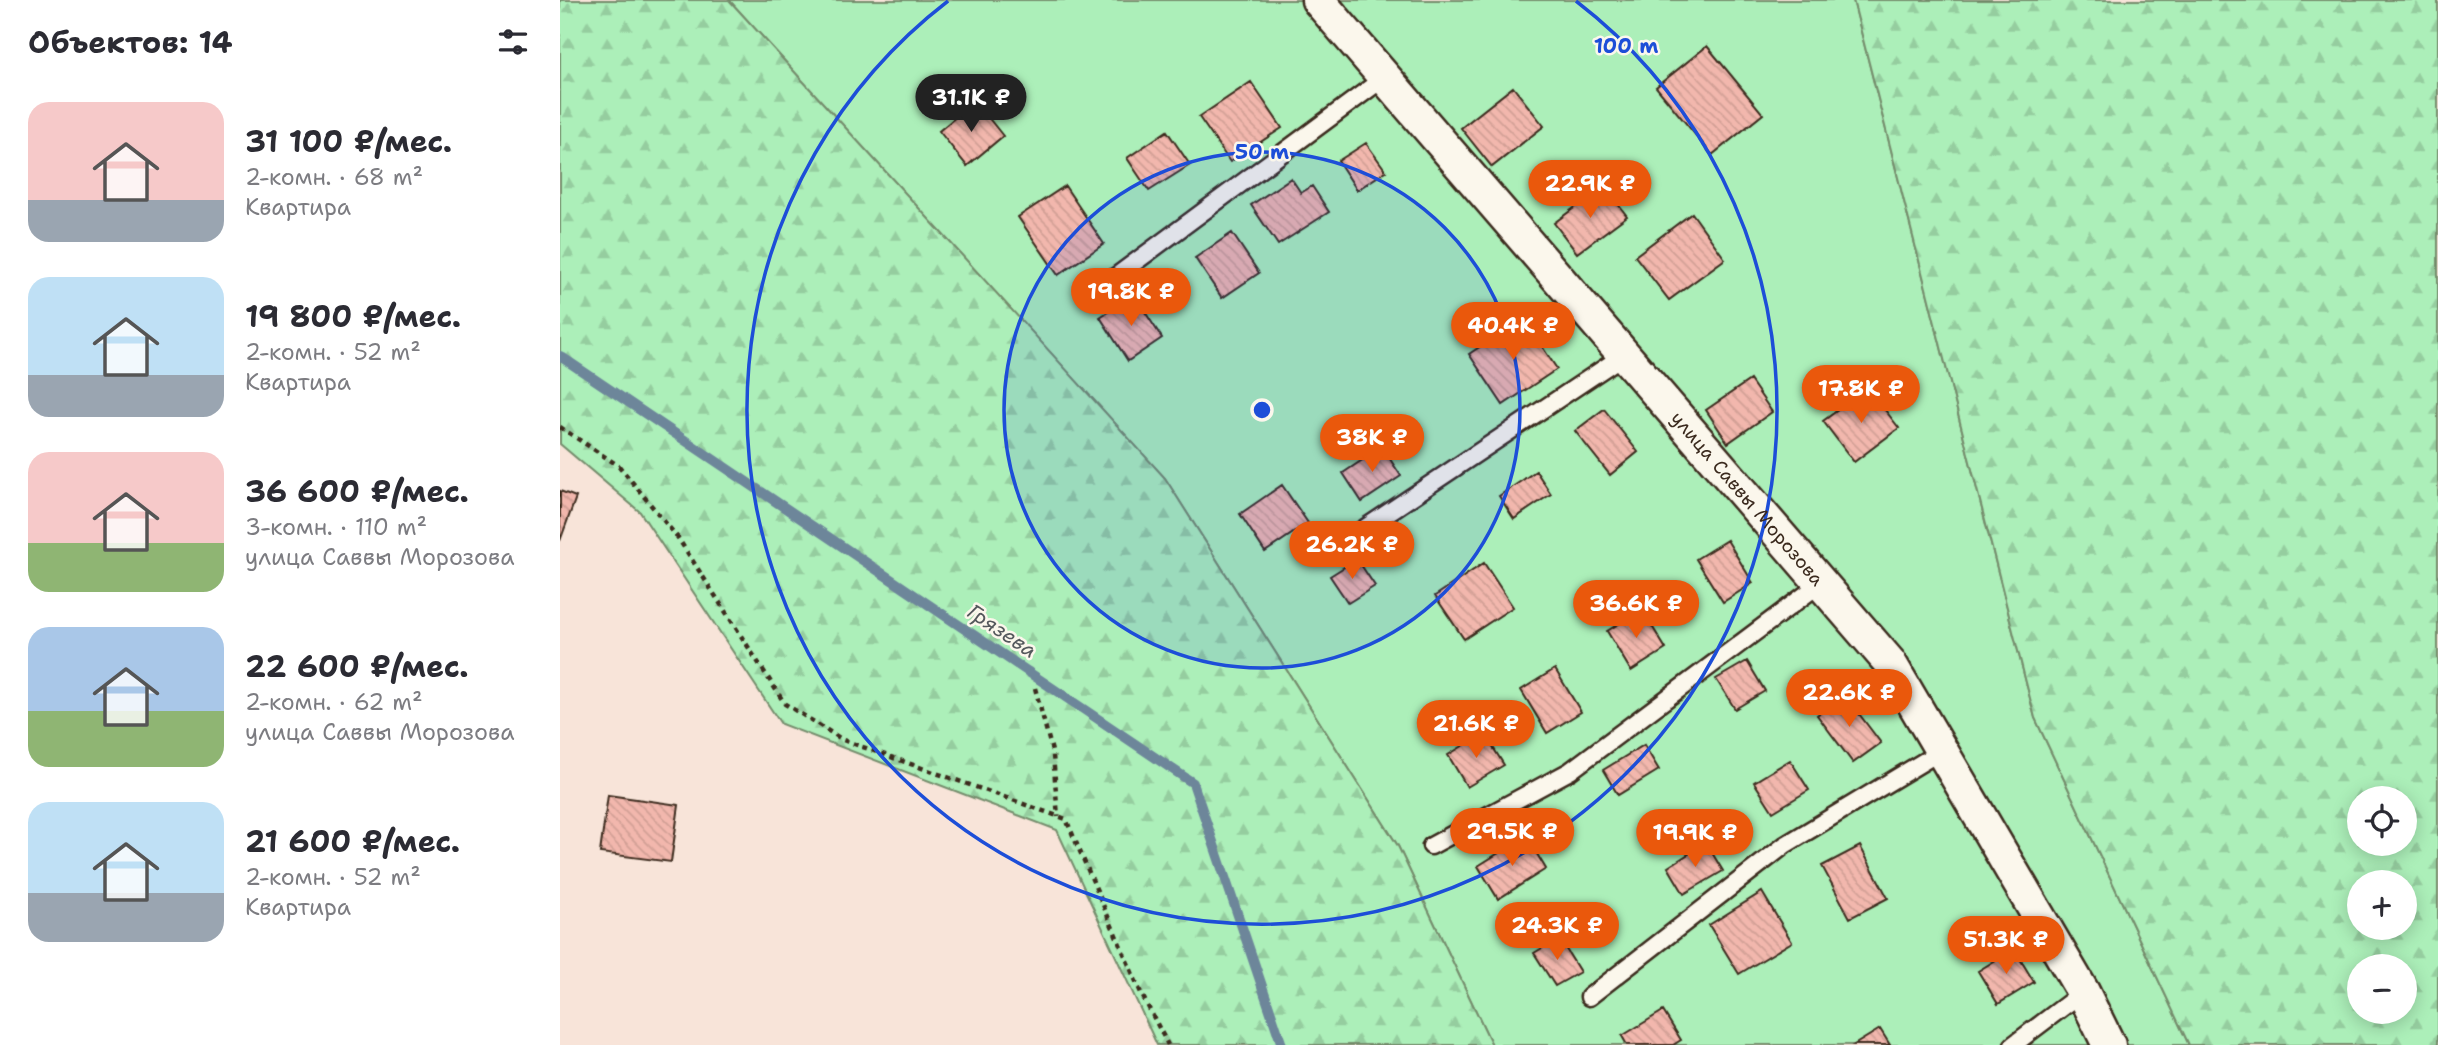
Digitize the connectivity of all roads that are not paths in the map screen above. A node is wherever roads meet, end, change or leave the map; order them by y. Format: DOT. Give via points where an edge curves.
graph roads {
  1 [pos="1318,0"];
  2 [pos="1385,77"];
  3 [pos="1088,297"];
  4 [pos="1624,355"];
  5 [pos="1329,552"];
  6 [pos="1821,583"];
  7 [pos="1941,751"];
  8 [pos="1431,846"];
  9 [pos="2083,992"];
  10 [pos="1589,997"];
  11 [pos="2013,1045"];
  12 [pos="2109,1045"];
  1 -- 2 [label="street, улица Саввы Морозова"];
  2 -- 3 [label="lane"];
  2 -- 4 [label="street, улица Саввы Морозова"];
  4 -- 5 [label="lane"];
  4 -- 6 [label="street, улица Саввы Морозова"];
  6 -- 7 [label="street, улица Саввы Морозова" via="1889,663"];
  6 -- 8 [label="lane" via="1570,771"];
  7 -- 9 [label="street, улица Саввы Морозова"];
  7 -- 10 [label="lane" via="1785,845"];
  9 -- 11 [label="lane"];
  9 -- 12 [label="street, улица Саввы Морозова"];
}
